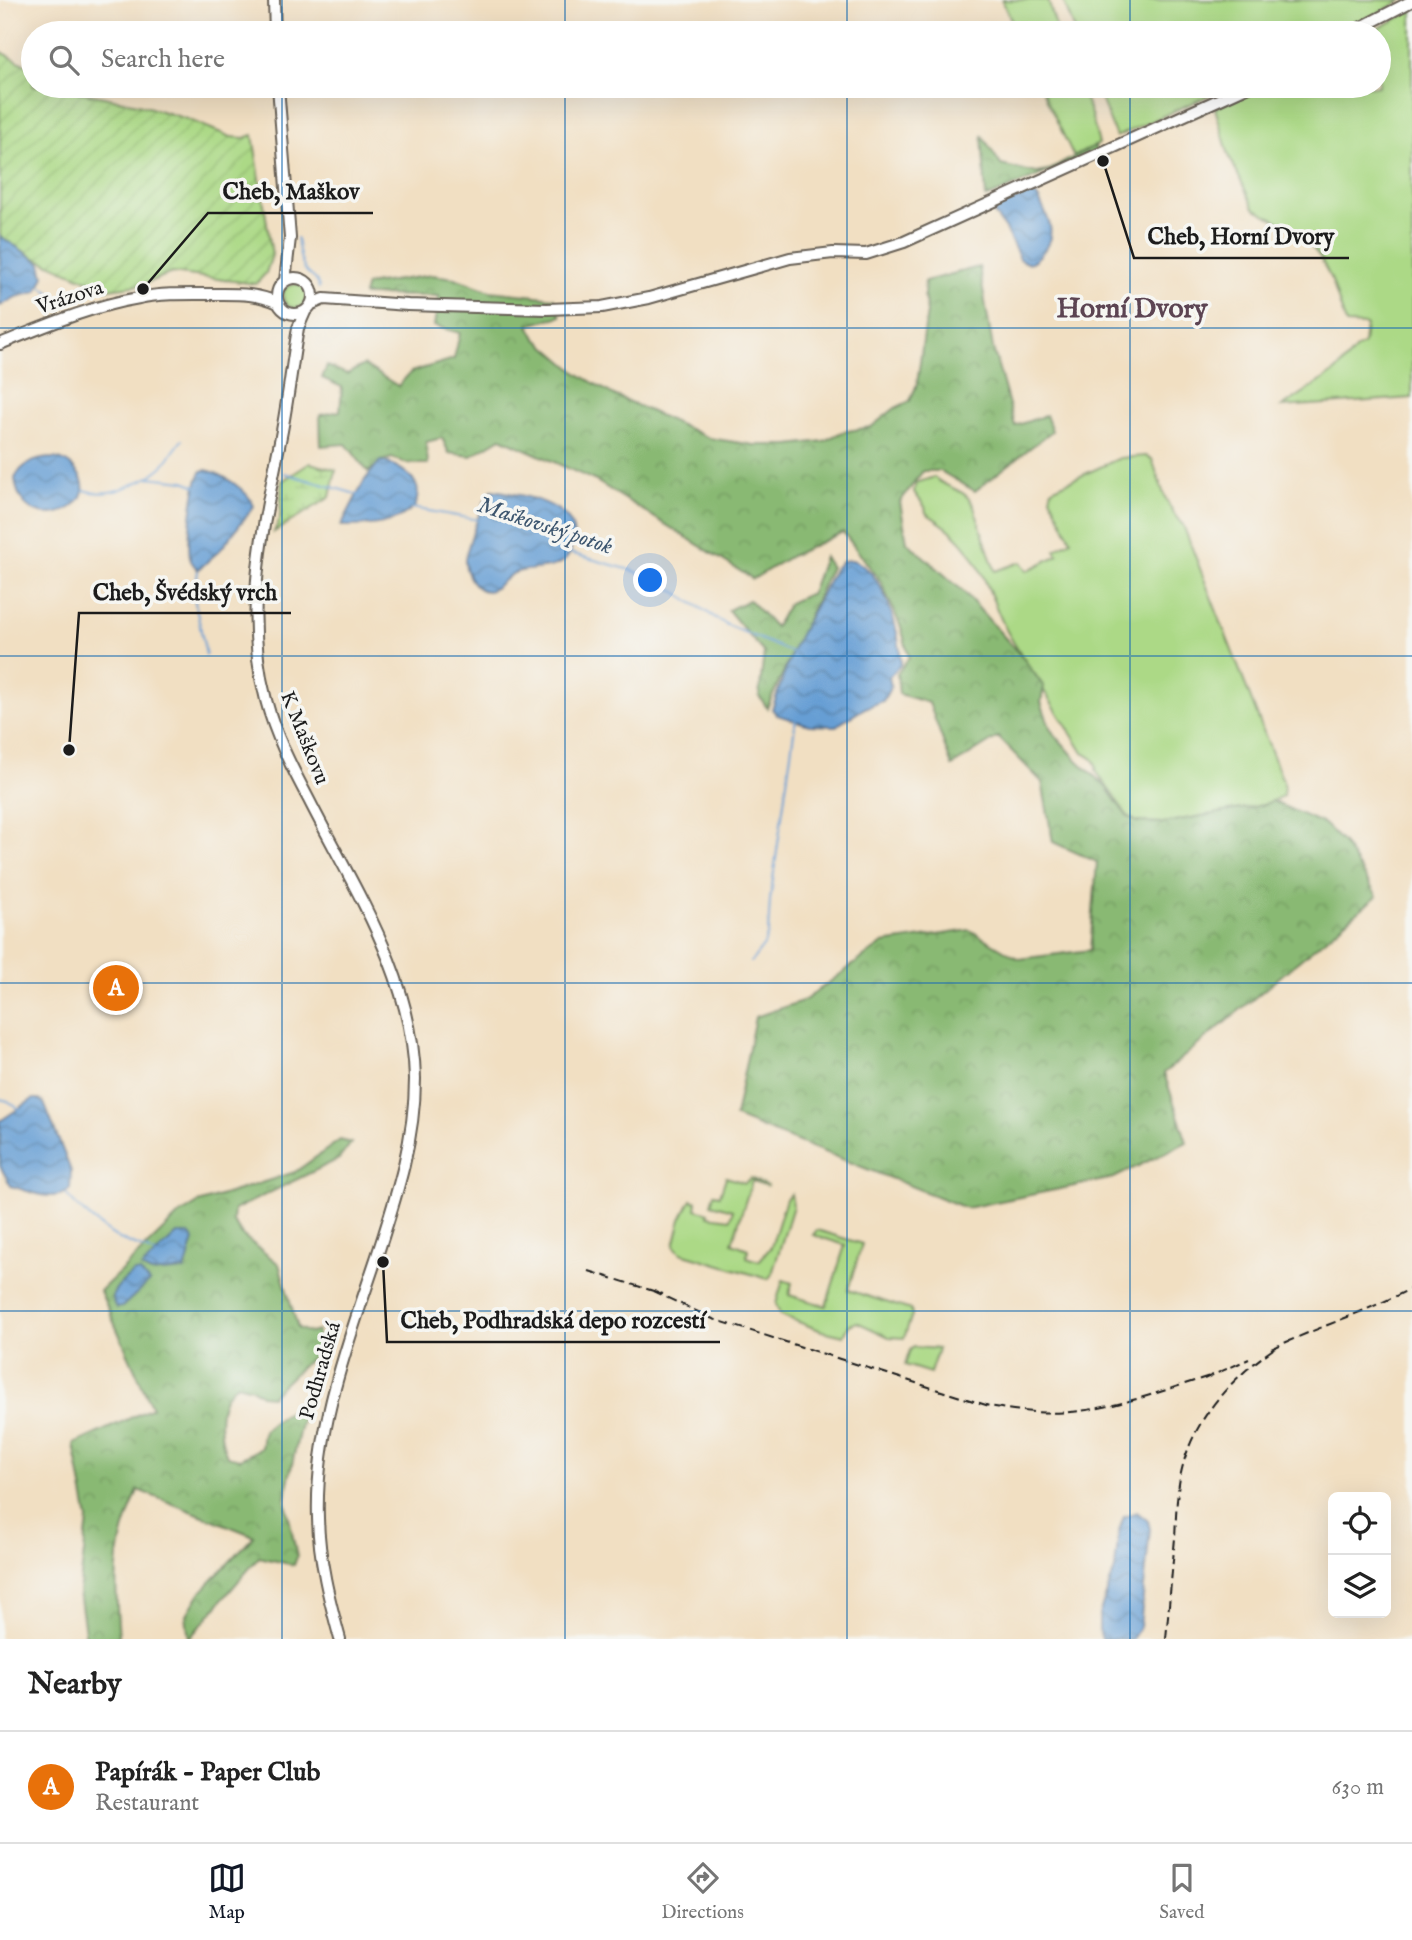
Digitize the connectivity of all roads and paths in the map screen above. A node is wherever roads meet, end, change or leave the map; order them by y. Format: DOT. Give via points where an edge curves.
graph roads {
  1 [pos="274,0"];
  2 [pos="1412,1"];
  3 [pos="275,21"];
  4 [pos="1373,21"];
  5 [pos="279,98"];
  6 [pos="1223,98"];
  7 [pos="290,238"];
  8 [pos="303,280"];
  9 [pos="283,283"];
  10 [pos="312,290"];
  11 [pos="253,295"];
  12 [pos="324,299"];
  13 [pos="278,303"];
  14 [pos="308,308"];
  15 [pos="286,313"];
  16 [pos="0,344"];
  17 [pos="294,351"];
  18 [pos="412,1119"];
  19 [pos="340,1639"];
  1 -- 3 [label="main road"];
  2 -- 4 [label="main road"];
  5 -- 7 [label="main road"];
  6 -- 12 [label="main road" via="916,237 866,254 790,258 602,307 408,305"];
  7 -- 8 [label="main road"];
  7 -- 9 [label="main road"];
  8 -- 9 [label="main road" via="291,278"];
  8 -- 10 [label="main road"];
  9 -- 11 [label="main road"];
  9 -- 13 [label="main road"];
  10 -- 12 [label="main road"];
  10 -- 14 [label="main road"];
  11 -- 13 [label="main road, Vrázova"];
  11 -- 16 [label="main road, Vrázova" via="140,298 61,320"];
  12 -- 14 [label="main road"];
  13 -- 15 [label="main road"];
  14 -- 15 [label="main road" via="295,315"];
  14 -- 17 [label="main road, K Maškovu"];
  15 -- 17 [label="main road"];
  17 -- 18 [label="main road, K Maškovu" via="256,573 258,667 284,751 397,979 413,1048"];
  18 -- 19 [label="main road, Podhradská" via="402,1177 331,1400 321,1447 318,1535"];
}
